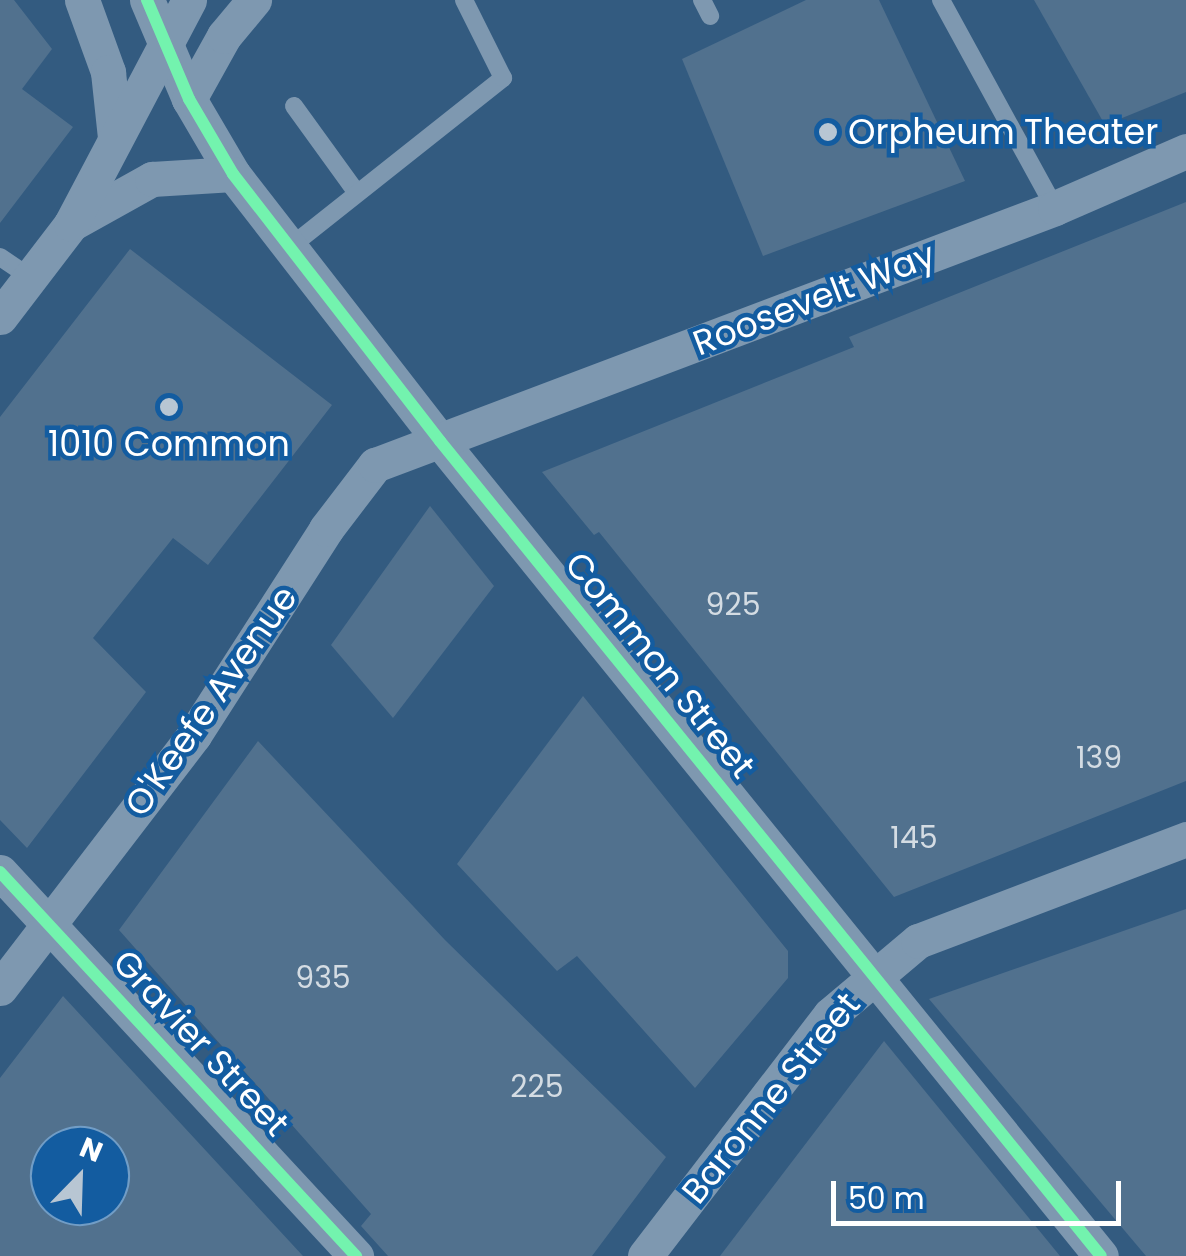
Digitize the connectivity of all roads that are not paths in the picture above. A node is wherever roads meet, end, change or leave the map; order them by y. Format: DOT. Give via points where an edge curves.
graph roads {
  1 [pos="82,0"];
  2 [pos="147,0"];
  3 [pos="190,0"];
  4 [pos="254,0"];
  5 [pos="464,0"];
  6 [pos="941,0"];
  7 [pos="163,44"];
  8 [pos="188,99"];
  9 [pos="294,106"];
  10 [pos="115,137"];
  11 [pos="1186,151"];
  12 [pos="233,174"];
  13 [pos="358,193"];
  14 [pos="1054,208"];
  15 [pos="71,224"];
  16 [pos="290,247"];
  17 [pos="0,256"];
  18 [pos="30,278"];
  19 [pos="0,317"];
  20 [pos="440,441"];
  21 [pos="1186,839"];
  22 [pos="0,872"];
  23 [pos="50,923"];
  24 [pos="872,976"];
  25 [pos="0,988"];
  26 [pos="356,1256"];
  27 [pos="645,1256"];
  28 [pos="1101,1256"];
  1 -- 10 [label="street" via="108,72"];
  2 -- 7 [label="street, Common Street"];
  3 -- 7 [label="street"];
  4 -- 8 [label="street"];
  5 -- 13 [label="lane" via="503,78"];
  6 -- 14 [label="lane"];
  7 -- 8 [label="street, Common Street"];
  7 -- 10 [label="street"];
  8 -- 12 [label="street, Common Street"];
  9 -- 13 [label="lane"];
  10 -- 15 [label="street"];
  11 -- 14 [label="street, Roosevelt Way"];
  12 -- 15 [label="street" via="152,179"];
  12 -- 16 [label="street, Common Street"];
  13 -- 16 [label="lane"];
  14 -- 20 [label="street, Roosevelt Way"];
  15 -- 18 [label="street"];
  16 -- 20 [label="street, Common Street"];
  17 -- 18 [label="lane"];
  18 -- 19 [label="street"];
  20 -- 23 [label="street, O'Keefe Avenue" via="375,465 326,529 194,736"];
  20 -- 24 [label="street, Common Street"];
  21 -- 24 [label="street, Baronne Street" via="918,941"];
  22 -- 23 [label="street, Gravier Street"];
  23 -- 25 [label="street, O'Keefe Avenue"];
  23 -- 26 [label="street, Gravier Street"];
  24 -- 27 [label="street, Baronne Street" via="830,1015"];
  24 -- 28 [label="street, Common Street"];
}
